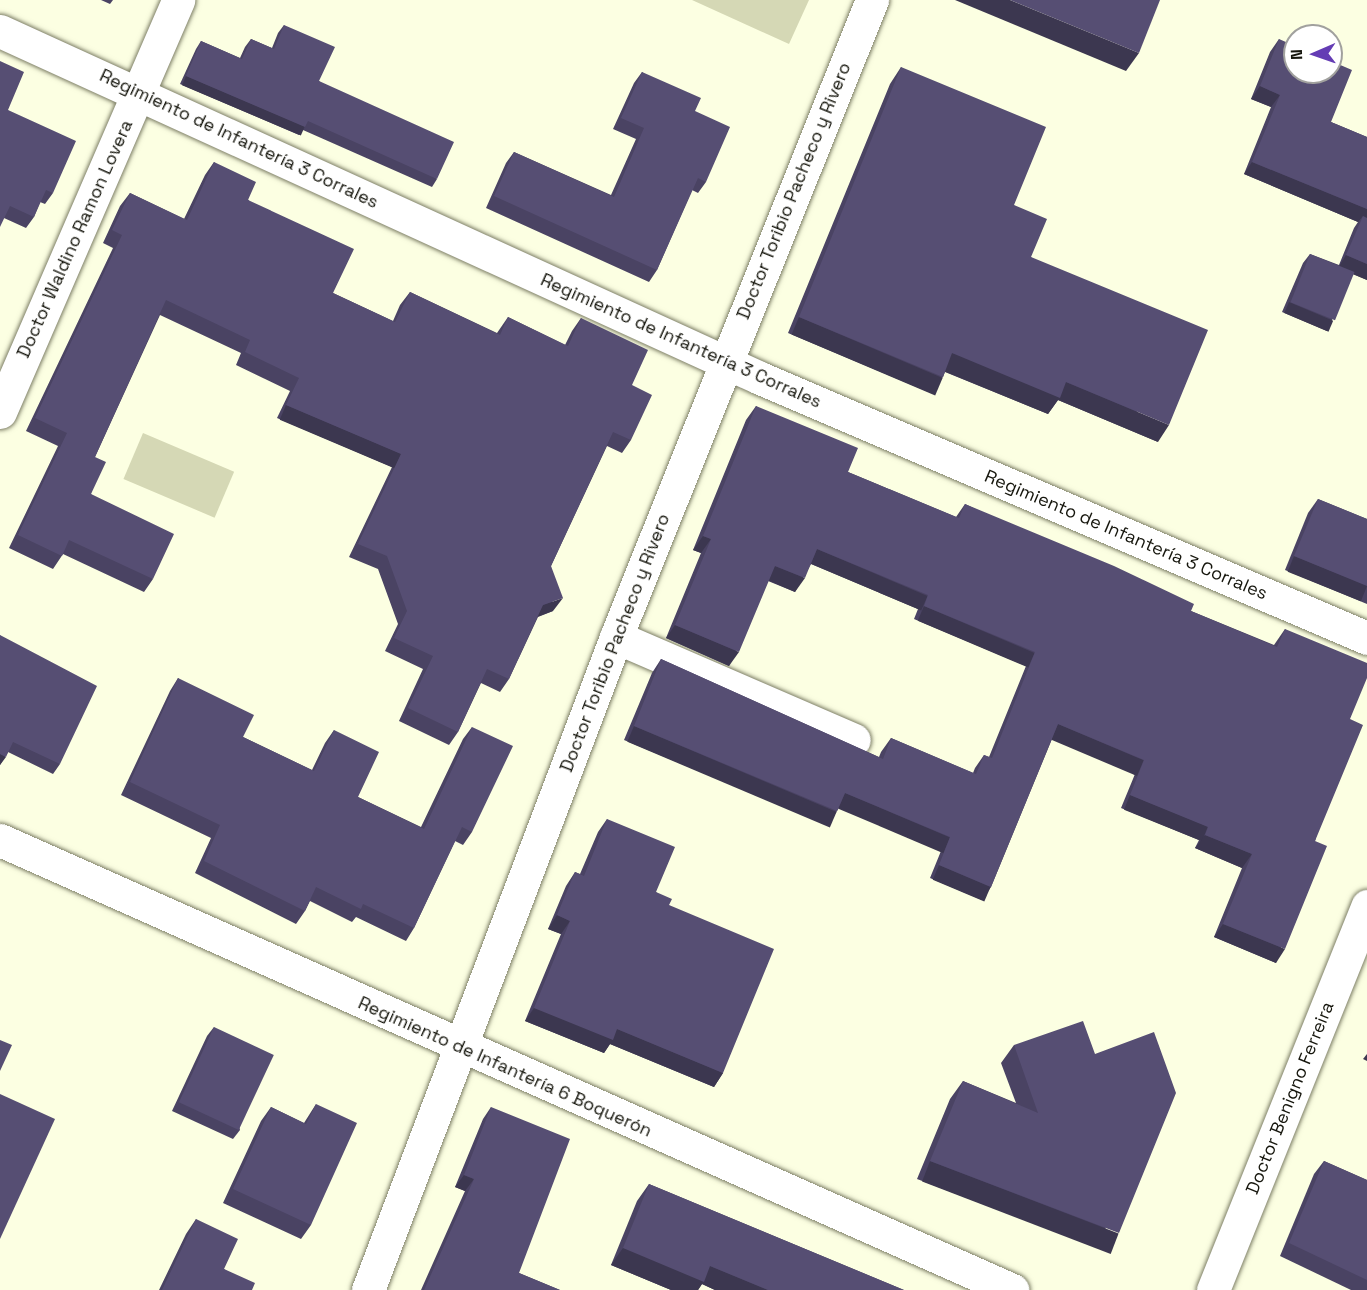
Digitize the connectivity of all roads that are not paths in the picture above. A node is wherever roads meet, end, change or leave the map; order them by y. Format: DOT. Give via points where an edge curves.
graph roads {
  1 [pos="178,0"];
  2 [pos="872,0"];
  3 [pos="0,31"];
  4 [pos="139,92"];
  5 [pos="724,363"];
  6 [pos="0,412"];
  7 [pos="616,636"];
  8 [pos="1367,638"];
  9 [pos="854,740"];
  10 [pos="0,840"];
  11 [pos="1367,906"];
  12 [pos="460,1047"];
  13 [pos="368,1290"];
  14 [pos="1012,1290"];
  15 [pos="1213,1290"];
  1 -- 4 [label="street, Doctor Waldino Ramon Lovera"];
  2 -- 5 [label="street, Doctor Toribio Pacheco y Rivero"];
  3 -- 4 [label="street, Regimiento de Infantería 3 Corrales"];
  4 -- 5 [label="street, Regimiento de Infantería 3 Corrales"];
  4 -- 6 [label="street, Doctor Waldino Ramon Lovera"];
  5 -- 7 [label="street, Doctor Toribio Pacheco y Rivero"];
  5 -- 8 [label="street, Regimiento de Infantería 3 Corrales"];
  7 -- 9 [label="street"];
  7 -- 12 [label="street, Doctor Toribio Pacheco y Rivero"];
  10 -- 12 [label="street, Regimiento de Infantería 6 Boquerón"];
  11 -- 15 [label="street, Doctor Benigno Ferreira"];
  12 -- 13 [label="street, Doctor Toribio Pacheco y Rivero"];
  12 -- 14 [label="street, Regimiento de Infantería 6 Boquerón"];
}
